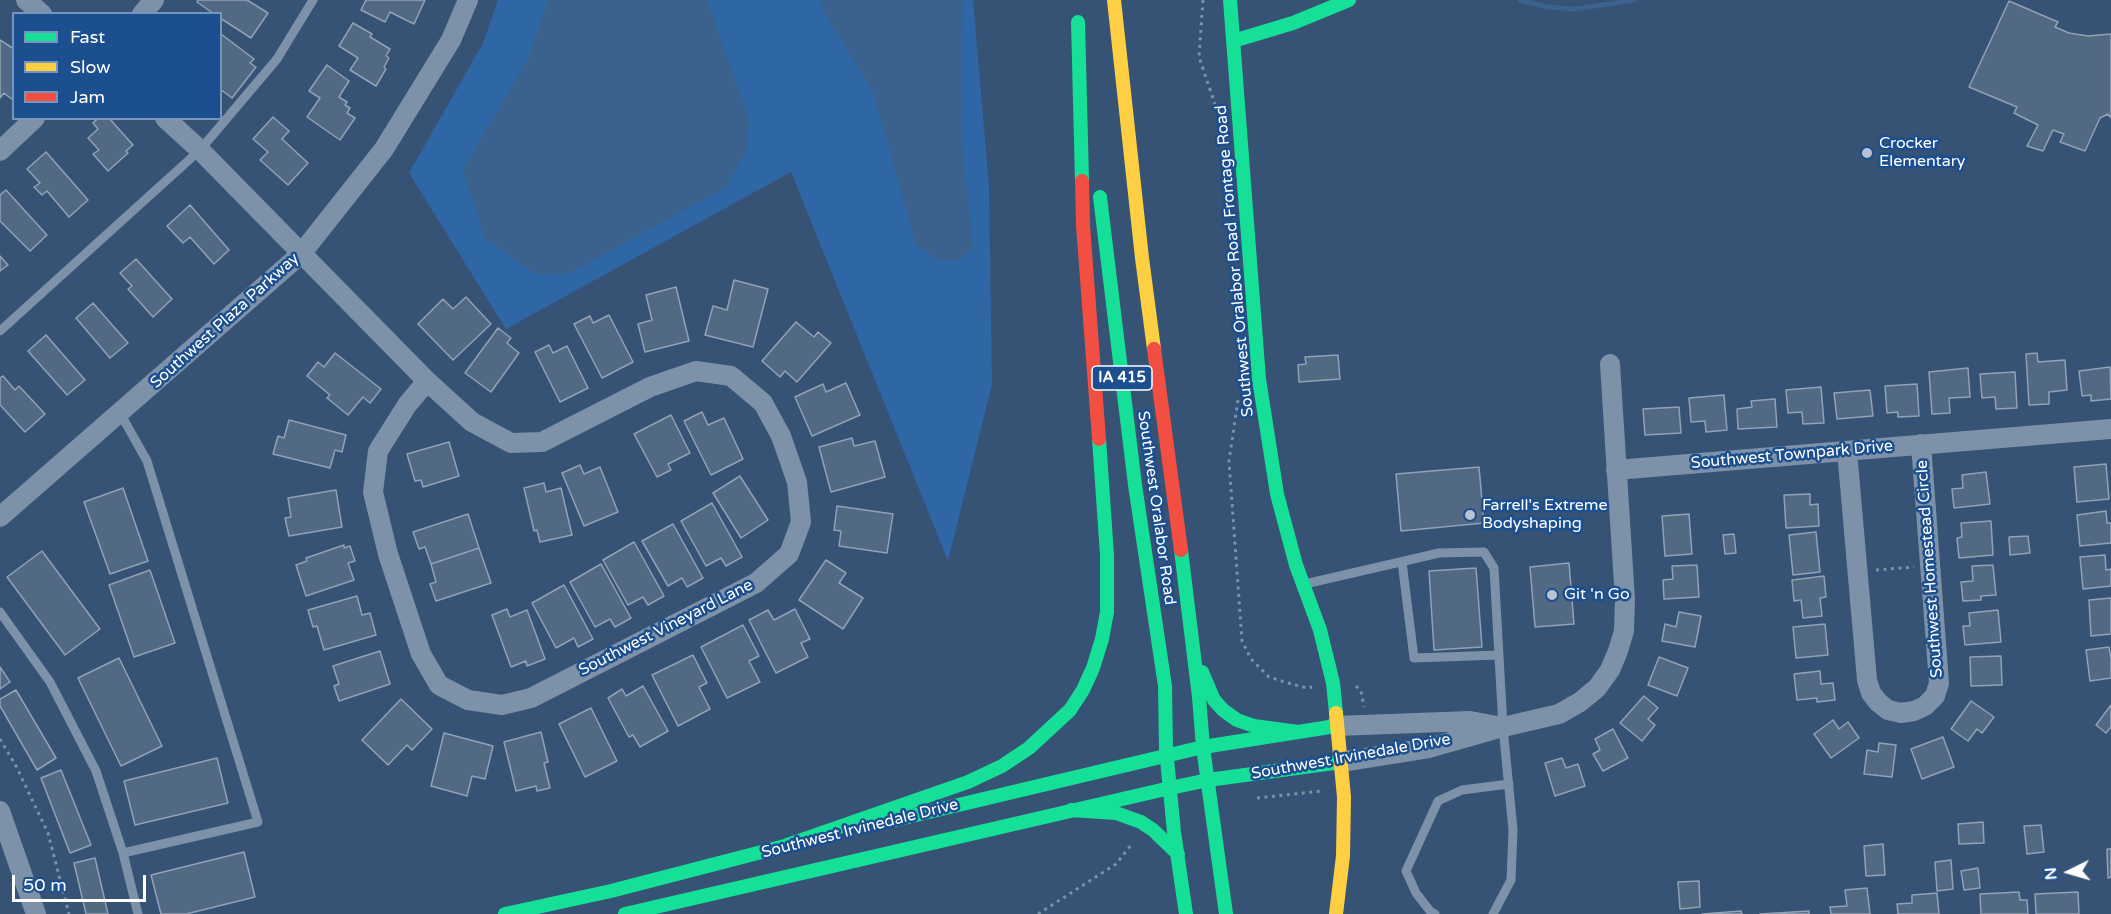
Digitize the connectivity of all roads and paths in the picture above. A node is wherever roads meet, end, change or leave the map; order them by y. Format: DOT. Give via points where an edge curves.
graph roads {
  1 [pos="26,0"];
  2 [pos="154,0"];
  3 [pos="313,0"];
  4 [pos="468,0"];
  5 [pos="1114,0"];
  6 [pos="1230,0"];
  7 [pos="1349,0"];
  8 [pos="40,12"];
  9 [pos="144,12"];
  10 [pos="1233,41"];
  11 [pos="34,120"];
  12 [pos="167,120"];
  13 [pos="200,150"];
  14 [pos="0,151"];
  15 [pos="1096,163"];
  16 [pos="1099,186"];
  17 [pos="301,254"];
  18 [pos="0,331"];
  19 [pos="1610,364"];
  20 [pos="427,381"];
  21 [pos="120,413"];
  22 [pos="2111,429"];
  23 [pos="1921,444"];
  24 [pos="1847,451"];
  25 [pos="1616,470"];
  26 [pos="0,517"];
  27 [pos="1402,562"];
  28 [pos="1931,565"];
  29 [pos="1856,572"];
  30 [pos="1303,584"];
  31 [pos="0,612"];
  32 [pos="1192,640"];
  33 [pos="1499,655"];
  34 [pos="1336,726"];
  35 [pos="1503,727"];
  36 [pos="1298,732"];
  37 [pos="0,739"];
  38 [pos="1203,747"];
  39 [pos="1167,755"];
  40 [pos="1341,762"];
  41 [pos="1208,780"];
  42 [pos="1509,784"];
  43 [pos="1343,787"];
  44 [pos="1170,788"];
  45 [pos="1255,798"];
  46 [pos="1071,810"];
  47 [pos="0,811"];
  48 [pos="1137,839"];
  49 [pos="787,845"];
  50 [pos="123,853"];
  51 [pos="1178,854"];
  52 [pos="36,914"];
  53 [pos="69,914"];
  54 [pos="138,914"];
  55 [pos="505,914"];
  56 [pos="625,914"];
  57 [pos="1038,914"];
  58 [pos="1186,914"];
  59 [pos="1226,914"];
  60 [pos="1336,914"];
  61 [pos="1435,914"];
  62 [pos="1493,914"];
  1 -- 8 [label="street"];
  2 -- 9 [label="street"];
  3 -- 13 [label="lane" via="277,59"];
  4 -- 17 [label="street, Southwest Plaza Parkway" via="451,39 384,149"];
  5 -- 32 [label="main road, Southwest Oralabor Road / IA 415" via="1142,258"];
  6 -- 10 [label="main road, Southwest Oralabor Road Frontage Road"];
  7 -- 10 [label="main road" via="1293,23"];
  10 -- 30 [label="main road, Southwest Oralabor Road Frontage Road" via="1259,379 1276,494"];
  11 -- 14 [label="street"];
  12 -- 13 [label="street, Southwest Vineyard Lane"];
  13 -- 17 [label="street, Southwest Vineyard Lane"];
  13 -- 18 [label="lane"];
  15 -- 49 [label="main road" via="1077,16 1083,225 1107,555 1107,612 1093,668 1070,710 1029,748 1002,766 968,782"];
  16 -- 39 [label="main road, Southwest Oralabor Road / IA 415" via="1131,453 1165,686"];
  17 -- 20 [label="street, Southwest Vineyard Lane"];
  17 -- 21 [label="street, Southwest Plaza Parkway"];
  19 -- 25 [label="street"];
  20 -- 20 [label="street, Southwest Vineyard Lane" via="378,450 373,492 388,554 421,654 439,684 468,700 502,705 531,698 756,583 789,554 801,522 797,482 764,403 731,376 696,371 650,387 542,442 511,443 472,422"];
  21 -- 26 [label="street, Southwest Plaza Parkway"];
  21 -- 50 [label="lane" via="147,461 258,822"];
  22 -- 23 [label="street, Southwest Townpark Drive"];
  23 -- 24 [label="street, Southwest Townpark Drive"];
  23 -- 28 [label="street, Southwest Homestead Circle"];
  24 -- 25 [label="street, Southwest Townpark Drive"];
  24 -- 29 [label="street, Southwest Homestead Circle"];
  25 -- 35 [label="street" via="1625,600 1624,631 1610,670 1598,688 1559,714"];
  27 -- 30 [label="lane"];
  27 -- 33 [label="lane" via="1414,658"];
  27 -- 33 [label="lane" via="1439,553 1484,552 1494,568"];
  28 -- 29 [label="path"];
  28 -- 29 [label="street, Southwest Homestead Circle" via="1940,683 1925,706 1901,713 1888,710 1871,693"];
  30 -- 34 [label="main road, Southwest Oralabor Road Frontage Road" via="1333,683"];
  31 -- 50 [label="lane" via="50,682 96,771"];
  32 -- 36 [label="main road" via="1206,685 1223,710 1254,726"];
  32 -- 38 [label="main road, Southwest Oralabor Road / IA 415"];
  33 -- 35 [label="lane"];
  34 -- 35 [label="street, Southwest Irvinedale Drive" via="1470,721"];
  34 -- 36 [label="main road, Southwest Irvinedale Drive"];
  34 -- 40 [label="main road, Southwest Oralabor Road Frontage Road"];
  35 -- 40 [label="street, Southwest Irvinedale Drive" via="1429,748"];
  35 -- 42 [label="lane"];
  36 -- 38 [label="main road, Southwest Irvinedale Drive"];
  37 -- 53 [label="path" via="48,833"];
  38 -- 39 [label="main road, Southwest Irvinedale Drive"];
  38 -- 41 [label="main road, Southwest Oralabor Road / IA 415"];
  39 -- 44 [label="main road, Southwest Oralabor Road / IA 415"];
  39 -- 49 [label="main road, Southwest Irvinedale Drive"];
  40 -- 41 [label="main road, Southwest Irvinedale Drive"];
  40 -- 43 [label="main road, Southwest Oralabor Road Frontage Road"];
  41 -- 44 [label="main road, Southwest Irvinedale Drive"];
  41 -- 59 [label="main road, Southwest Oralabor Road / IA 415"];
  42 -- 61 [label="lane" via="1462,790 1438,801 1406,871 1416,893"];
  42 -- 62 [label="lane" via="1513,830 1511,880"];
  43 -- 45 [label="path"];
  43 -- 60 [label="main road, Southwest Oralabor Road Frontage Road" via="1343,856"];
  44 -- 46 [label="main road, Southwest Irvinedale Drive"];
  44 -- 51 [label="main road, Southwest Oralabor Road / IA 415"];
  46 -- 51 [label="main road" via="1116,813 1141,822"];
  46 -- 56 [label="main road, Southwest Irvinedale Drive"];
  47 -- 52 [label="street"];
  48 -- 57 [label="path" via="1116,864"];
  49 -- 55 [label="main road, Southwest Irvinedale Drive"];
  50 -- 54 [label="lane"];
  51 -- 58 [label="main road, Southwest Oralabor Road / IA 415"];
}
